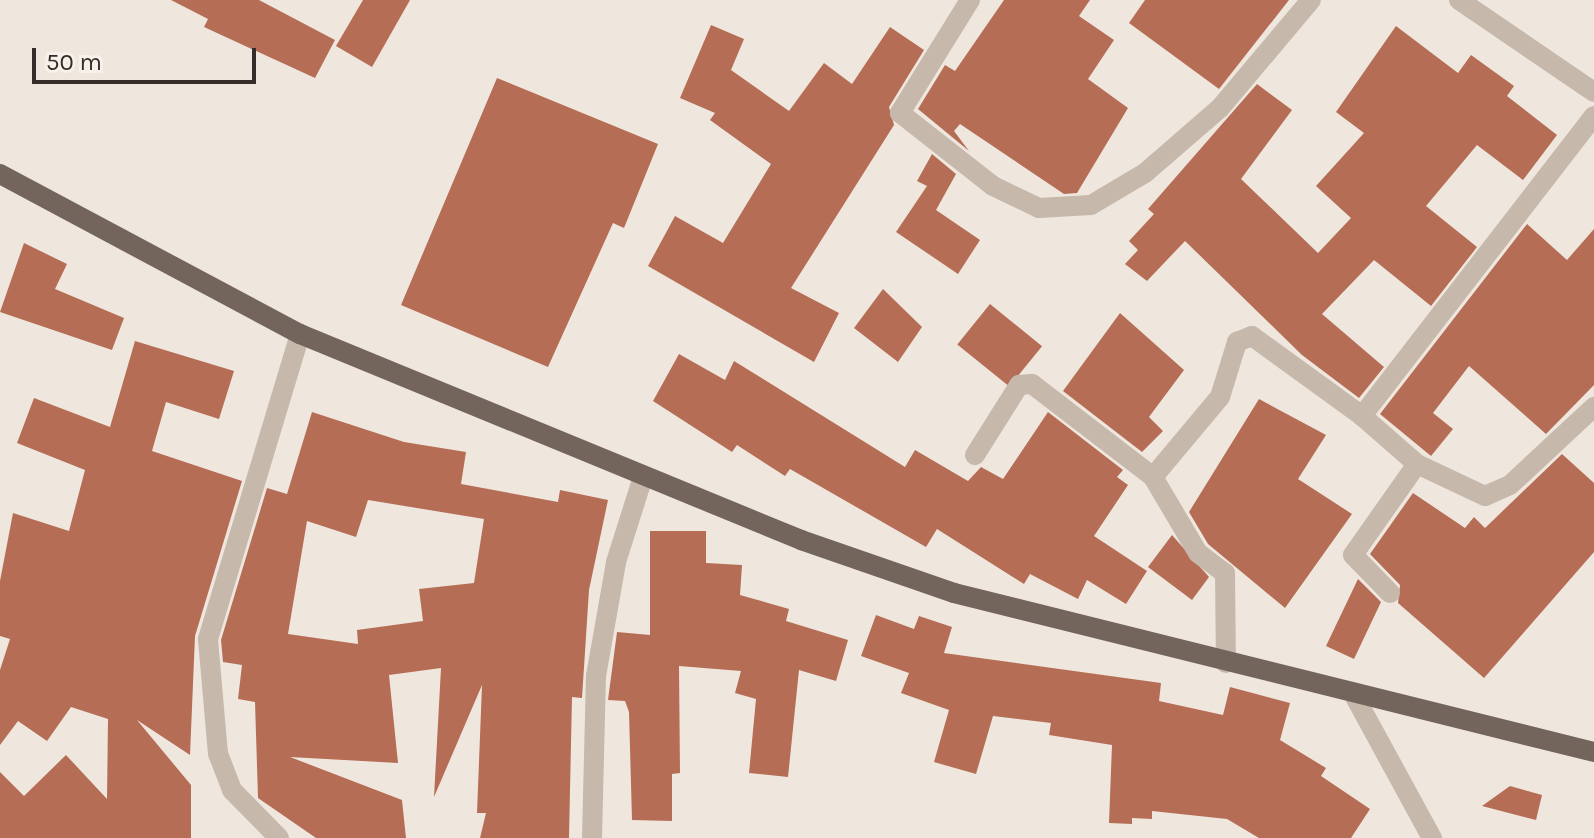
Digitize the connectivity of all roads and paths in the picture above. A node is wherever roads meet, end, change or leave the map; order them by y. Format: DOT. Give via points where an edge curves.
graph roads {
  1 [pos="970,0"];
  2 [pos="1311,0"];
  3 [pos="1459,0"];
  4 [pos="1594,92"];
  5 [pos="1594,116"];
  6 [pos="0,174"];
  7 [pos="300,334"];
  8 [pos="1362,416"];
  9 [pos="1590,420"];
  10 [pos="975,455"];
  11 [pos="1417,464"];
  12 [pos="1153,477"];
  13 [pos="642,480"];
  14 [pos="1390,593"];
  15 [pos="1226,663"];
  16 [pos="1355,697"];
  17 [pos="1594,752"];
  18 [pos="279,838"];
  19 [pos="592,838"];
  20 [pos="1432,838"];
  1 -- 2 [label="street" via="900,113 993,186 1039,208 1091,205 1145,173 1220,108"];
  3 -- 4 [label="street"];
  5 -- 8 [label="street"];
  6 -- 7 [label="main road"];
  7 -- 13 [label="main road"];
  7 -- 18 [label="street" via="208,639 218,754 232,790"];
  8 -- 11 [label="street"];
  8 -- 12 [label="street" via="1252,336 1237,342 1220,397"];
  9 -- 11 [label="street" via="1510,485 1485,496"];
  10 -- 12 [label="street" via="1019,385 1032,384"];
  11 -- 14 [label="street" via="1353,555"];
  12 -- 15 [label="street" via="1198,553 1225,573"];
  13 -- 15 [label="main road" via="954,593"];
  13 -- 19 [label="street" via="616,562 596,676"];
  15 -- 16 [label="main road"];
  16 -- 17 [label="main road"];
  16 -- 20 [label="street"];
}
